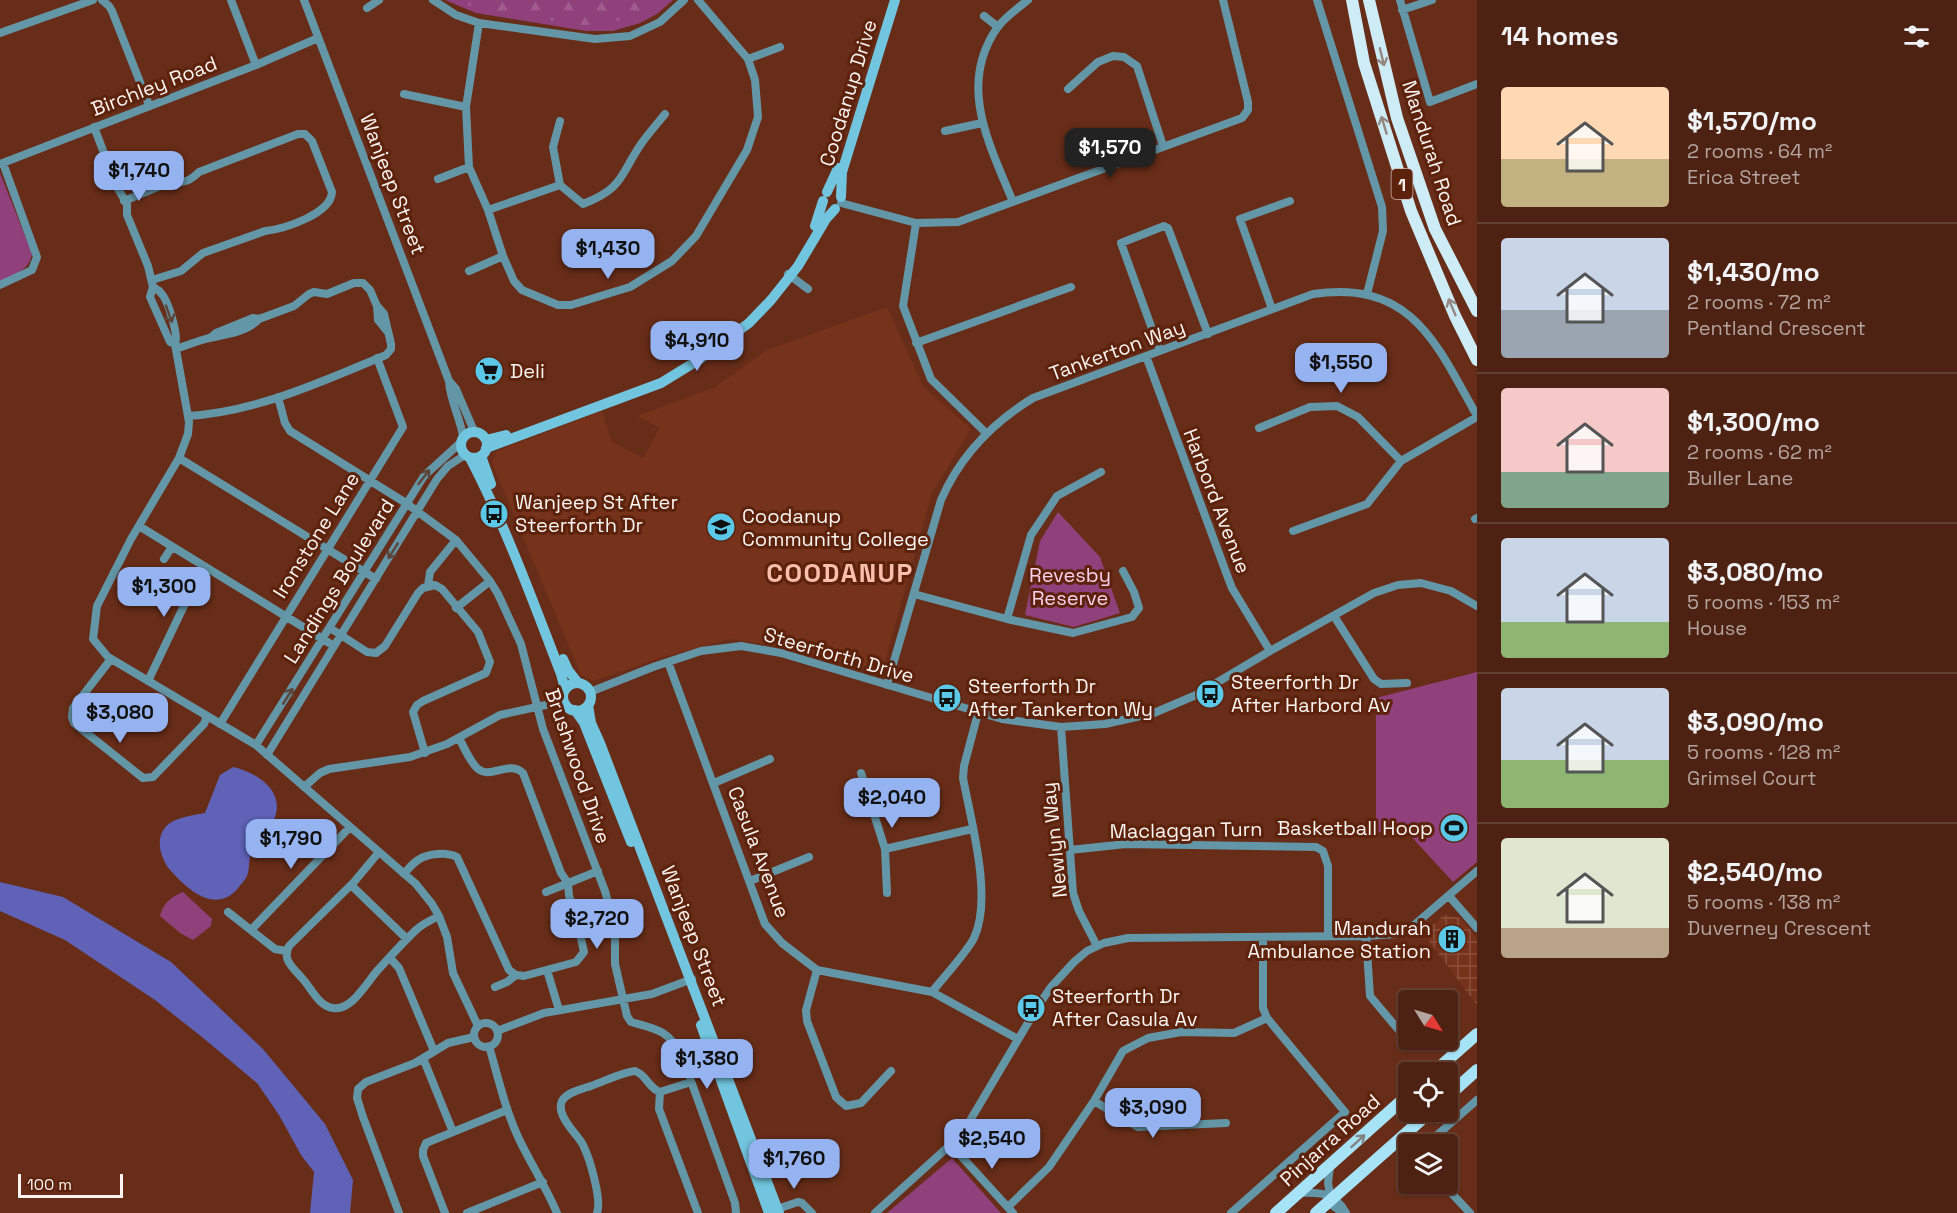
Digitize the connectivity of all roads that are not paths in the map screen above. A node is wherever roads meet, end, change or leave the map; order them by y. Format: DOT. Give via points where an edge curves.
graph roads {
  1 [pos="93,0"];
  2 [pos="102,0"];
  3 [pos="231,0"];
  4 [pos="304,0"];
  5 [pos="379,0"];
  6 [pos="433,0"];
  7 [pos="684,0"];
  8 [pos="698,0"];
  9 [pos="889,0"];
  10 [pos="895,0"];
  11 [pos="1028,0"];
  12 [pos="1223,0"];
  13 [pos="1317,0"];
  14 [pos="1352,0"];
  15 [pos="1369,0"];
  16 [pos="1400,0"];
  17 [pos="1432,0"];
  18 [pos="367,8"];
  19 [pos="1402,10"];
  20 [pos="984,16"];
  21 [pos="479,23"];
  22 [pos="998,27"];
  23 [pos="0,33"];
  24 [pos="318,38"];
  25 [pos="780,47"];
  26 [pos="748,59"];
  27 [pos="256,65"];
  28 [pos="1477,84"];
  29 [pos="1068,89"];
  30 [pos="404,94"];
  31 [pos="149,105"];
  32 [pos="466,107"];
  33 [pos="665,114"];
  34 [pos="560,121"];
  35 [pos="982,123"];
  36 [pos="94,127"];
  37 [pos="945,131"];
  38 [pos="1163,146"];
  39 [pos="1,163"];
  40 [pos="469,167"];
  41 [pos="438,179"];
  42 [pos="560,185"];
  43 [pos="825,197"];
  44 [pos="124,201"];
  45 [pos="1290,201"];
  46 [pos="1013,202"];
  47 [pos="839,203"];
  48 [pos="488,210"];
  49 [pos="916,223"];
  50 [pos="503,256"];
  51 [pos="469,271"];
  52 [pos="788,275"];
  53 [pos="152,284"];
  54 [pos="0,285"];
  55 [pos="1071,287"];
  56 [pos="808,289"];
  57 [pos="1367,294"];
  58 [pos="1272,309"];
  59 [pos="1477,311"];
  60 [pos="1208,334"];
  61 [pos="916,344"];
  62 [pos="175,346"];
  63 [pos="1160,351"];
  64 [pos="1146,356"];
  65 [pos="377,358"];
  66 [pos="1477,360"];
  67 [pos="449,381"];
  68 [pos="278,397"];
  69 [pos="188,416"];
  70 [pos="1477,417"];
  71 [pos="1259,428"];
  72 [pos="474,431"];
  73 [pos="986,433"];
  74 [pos="462,440"];
  75 [pos="478,451"];
  76 [pos="179,458"];
  77 [pos="1401,461"];
  78 [pos="1101,472"];
  79 [pos="369,480"];
  80 [pos="406,503"];
  81 [pos="418,511"];
  82 [pos="139,526"];
  83 [pos="1293,531"];
  84 [pos="456,540"];
  85 [pos="172,547"];
  86 [pos="327,549"];
  87 [pos="164,559"];
  88 [pos="203,566"];
  89 [pos="1123,571"];
  90 [pos="365,572"];
  91 [pos="376,579"];
  92 [pos="490,581"];
  93 [pos="428,586"];
  94 [pos="914,594"];
  95 [pos="1477,606"];
  96 [pos="456,608"];
  97 [pos="285,616"];
  98 [pos="1334,616"];
  99 [pos="1007,620"];
  100 [pos="330,628"];
  101 [pos="341,635"];
  102 [pos="324,640"];
  103 [pos="334,646"];
  104 [pos="1270,651"];
  105 [pos="111,659"];
  106 [pos="668,662"];
  107 [pos="148,681"];
  108 [pos="1407,682"];
  109 [pos="578,683"];
  110 [pos="887,684"];
  111 [pos="590,692"];
  112 [pos="564,695"];
  113 [pos="588,705"];
  114 [pos="536,706"];
  115 [pos="575,710"];
  116 [pos="978,713"];
  117 [pos="207,716"];
  118 [pos="220,724"];
  119 [pos="1061,727"];
  120 [pos="459,738"];
  121 [pos="256,745"];
  122 [pos="425,753"];
  123 [pos="267,755"];
  124 [pos="770,759"];
  125 [pos="861,773"];
  126 [pos="714,783"];
  127 [pos="304,787"];
  128 [pos="350,827"];
  129 [pos="972,829"];
  130 [pos="885,849"];
  131 [pos="1070,850"];
  132 [pos="379,852"];
  133 [pos="809,857"];
  134 [pos="598,871"];
  135 [pos="1477,871"];
  136 [pos="404,874"];
  137 [pos="750,881"];
  138 [pos="568,883"];
  139 [pos="351,885"];
  140 [pos="546,892"];
  141 [pos="887,893"];
  142 [pos="1449,896"];
  143 [pos="228,912"];
  144 [pos="439,916"];
  145 [pos="1477,928"];
  146 [pos="250,930"];
  147 [pos="1328,936"];
  148 [pos="1366,936"];
  149 [pos="1263,937"];
  150 [pos="407,939"];
  151 [pos="1097,946"];
  152 [pos="286,951"];
  153 [pos="390,957"];
  154 [pos="547,970"];
  155 [pos="817,970"];
  156 [pos="516,975"];
  157 [pos="688,981"];
  158 [pos="495,987"];
  159 [pos="932,992"];
  160 [pos="622,999"];
  161 [pos="559,1010"];
  162 [pos="1267,1018"];
  163 [pos="478,1026"];
  164 [pos="1398,1029"];
  165 [pos="497,1031"];
  166 [pos="1477,1034"];
  167 [pos="474,1037"];
  168 [pos="1018,1039"];
  169 [pos="489,1046"];
  170 [pos="434,1051"];
  171 [pos="423,1058"];
  172 [pos="1445,1062"];
  173 [pos="1477,1070"];
  174 [pos="891,1071"];
  175 [pos="691,1082"];
  176 [pos="1458,1087"];
  177 [pos="660,1092"];
  178 [pos="1094,1101"];
  179 [pos="1477,1101"];
  180 [pos="1398,1104"];
  181 [pos="507,1110"];
  182 [pos="1419,1122"];
  183 [pos="1226,1123"];
  184 [pos="453,1132"];
  185 [pos="1439,1134"];
  186 [pos="951,1145"];
  187 [pos="1330,1166"];
  188 [pos="543,1182"];
  189 [pos="1299,1193"];
  190 [pos="1452,1194"];
  191 [pos="1332,1198"];
  192 [pos="1011,1210"];
  193 [pos="774,1212"];
  194 [pos="399,1213"];
  195 [pos="445,1213"];
  196 [pos="467,1213"];
  197 [pos="557,1213"];
  198 [pos="597,1213"];
  199 [pos="698,1213"];
  200 [pos="736,1213"];
  201 [pos="812,1213"];
  202 [pos="875,1213"];
  203 [pos="1231,1213"];
  204 [pos="1276,1213"];
  205 [pos="1316,1213"];
  206 [pos="1345,1213"];
  207 [pos="1470,1213"];
  1 -- 23 [label="street"];
  2 -- 31 [label="street" via="112,11"];
  3 -- 27 [label="street"];
  4 -- 24 [label="street, Wanjeep Street"];
  5 -- 18 [label="street"];
  6 -- 21 [label="street" via="456,15"];
  7 -- 21 [label="street" via="660,22 630,36 595,39"];
  8 -- 26 [label="street"];
  9 -- 43 [label="main road, Coodanup Drive" via="836,173"];
  10 -- 47 [label="main road, Coodanup Drive" via="842,172"];
  11 -- 22 [label="street"];
  12 -- 38 [label="street" via="1248,111 1242,118"];
  13 -- 57 [label="street" via="1382,207 1383,231"];
  66 -- 14 [label="highway, Mandurah Road / 1, one-way" via="1411,211 1364,63"];
  15 -- 59 [label="highway, Mandurah Road / 1, one-way" via="1397,118 1431,218"];
  16 -- 19 [label="street"];
  17 -- 19 [label="street"];
  19 -- 28 [label="street" via="1430,102"];
  20 -- 22 [label="street"];
  21 -- 32 [label="street"];
  22 -- 35 [label="street" via="979,71"];
  24 -- 27 [label="street, Birchley Road"];
  24 -- 67 [label="street, Wanjeep Street"];
  25 -- 26 [label="street"];
  26 -- 50 [label="street" via="755,80 758,117 747,150 696,236 672,261 630,287 558,306 522,290"];
  27 -- 31 [label="street, Birchley Road"];
  29 -- 38 [label="street" via="1098,63 1113,56 1124,57 1137,66"];
  30 -- 32 [label="street"];
  31 -- 36 [label="street, Birchley Road"];
  32 -- 40 [label="street"];
  33 -- 42 [label="street" via="621,178 602,196 584,204"];
  34 -- 42 [label="street" via="553,147"];
  35 -- 37 [label="street"];
  35 -- 46 [label="street"];
  36 -- 39 [label="street, Birchley Road"];
  36 -- 44 [label="street"];
  38 -- 46 [label="street"];
  39 -- 54 [label="street" via="37,257 32,270"];
  40 -- 41 [label="street"];
  40 -- 48 [label="street"];
  42 -- 48 [label="street"];
  43 -- 47 [label="main road" via="829,208"];
  43 -- 47 [label="main road" via="835,191"];
  43 -- 52 [label="main road, Coodanup Drive" via="816,225"];
  44 -- 53 [label="street"];
  44 -- 53 [label="street" via="172,181 191,180 199,172 298,134 306,134 312,141 332,192 326,207 318,213 203,253 181,271"];
  45 -- 58 [label="street" via="1239,219"];
  46 -- 49 [label="street" via="958,222"];
  47 -- 49 [label="street"];
  47 -- 52 [label="main road, Coodanup Drive"];
  48 -- 50 [label="street"];
  49 -- 61 [label="street" via="903,306"];
  50 -- 51 [label="street"];
  52 -- 56 [label="street"];
  52 -- 75 [label="main road, Coodanup Drive" via="740,324 676,369 505,435"];
  53 -- 62 [label="street" via="150,297"];
  53 -- 62 [label="street, one-way" via="162,293 178,339"];
  55 -- 61 [label="street"];
  57 -- 58 [label="street, Tankerton Way" via="1313,294"];
  57 -- 70 [label="street, Tankerton Way" via="1400,308 1420,324"];
  58 -- 60 [label="street, Tankerton Way"];
  60 -- 63 [label="street, Tankerton Way"];
  60 -- 63 [label="street" via="1164,226 1121,243"];
  61 -- 73 [label="street" via="931,378"];
  62 -- 65 [label="street" via="219,338 254,325 314,292 327,294 363,283 384,314 391,349"];
  62 -- 69 [label="street"];
  63 -- 64 [label="street, Tankerton Way"];
  64 -- 73 [label="street, Tankerton Way" via="1033,398"];
  64 -- 104 [label="street, Harbord Avenue" via="1232,588"];
  65 -- 68 [label="street"];
  65 -- 79 [label="street, Ironstone Lane" via="403,427"];
  67 -- 72 [label="street, Wanjeep Street"];
  67 -- 74 [label="street, Wanjeep Street" via="461,421"];
  68 -- 69 [label="street"];
  68 -- 79 [label="street, Brushwood Drive" via="290,430"];
  69 -- 76 [label="street" via="189,427"];
  70 -- 77 [label="street"];
  71 -- 77 [label="street" via="1310,407 1338,406 1358,417"];
  72 -- 74 [label="main road"];
  72 -- 75 [label="main road" via="481,434"];
  73 -- 94 [label="street, Tankerton Way" via="946,488"];
  74 -- 75 [label="main road"];
  80 -- 74 [label="street, Landings Boulevard, one-way" via="424,476"];
  75 -- 81 [label="street, Landings Boulevard" via="448,466"];
  75 -- 109 [label="main road" via="568,670"];
  75 -- 112 [label="main road" via="494,507 561,674"];
  76 -- 82 [label="street"];
  76 -- 86 [label="street"];
  77 -- 83 [label="street" via="1367,504"];
  78 -- 99 [label="street" via="1057,496 1031,535"];
  79 -- 80 [label="street, Brushwood Drive"];
  79 -- 86 [label="street, Ironstone Lane"];
  80 -- 81 [label="street, Brushwood Drive"];
  80 -- 90 [label="street, Landings Boulevard"];
  81 -- 84 [label="street, Brushwood Drive"];
  81 -- 91 [label="street, Landings Boulevard, one-way"];
  82 -- 85 [label="street"];
  82 -- 105 [label="street" via="97,606 93,639"];
  84 -- 92 [label="street, Brushwood Drive"];
  84 -- 93 [label="street" via="429,572"];
  85 -- 87 [label="street"];
  85 -- 88 [label="street"];
  86 -- 90 [label="street"];
  86 -- 97 [label="street, Ironstone Lane"];
  88 -- 97 [label="street"];
  88 -- 107 [label="street"];
  89 -- 99 [label="street" via="1139,608 1132,617 1073,633"];
  90 -- 91 [label="street"];
  90 -- 100 [label="street, Landings Boulevard"];
  91 -- 101 [label="street, Landings Boulevard"];
  92 -- 96 [label="street"];
  92 -- 114 [label="street, Brushwood Drive" via="521,644"];
  93 -- 96 [label="street" via="438,586"];
  93 -- 101 [label="street" via="418,593 381,651 367,652"];
  94 -- 99 [label="street"];
  94 -- 110 [label="street, Tankerton Way"];
  95 -- 98 [label="street, Steerforth Drive" via="1451,591 1421,584 1398,585 1374,593"];
  96 -- 122 [label="street" via="478,632 490,666 482,676 417,705 413,717"];
  97 -- 102 [label="street"];
  97 -- 118 [label="street, Ironstone Lane"];
  98 -- 104 [label="street, Steerforth Drive"];
  98 -- 108 [label="street" via="1374,679 1381,684"];
  100 -- 101 [label="street"];
  100 -- 102 [label="street, Landings Boulevard"];
  101 -- 103 [label="street, Landings Boulevard"];
  102 -- 103 [label="street"];
  121 -- 102 [label="street, Landings Boulevard, one-way"];
  103 -- 123 [label="street, Landings Boulevard"];
  104 -- 119 [label="street, Steerforth Drive" via="1172,706 1120,722"];
  105 -- 107 [label="street"];
  105 -- 117 [label="street" via="73,708 72,717 74,723 143,778 153,777 204,724"];
  106 -- 110 [label="street, Steerforth Drive" via="701,651 741,646 781,653"];
  106 -- 111 [label="street, Steerforth Drive"];
  106 -- 126 [label="street, Casula Avenue"];
  107 -- 117 [label="street"];
  109 -- 111 [label="main road"];
  109 -- 112 [label="main road" via="570,684"];
  110 -- 116 [label="street, Steerforth Drive"];
  111 -- 113 [label="main road"];
  112 -- 114 [label="street"];
  112 -- 115 [label="main road" via="568,707"];
  113 -- 115 [label="main road"];
  113 -- 157 [label="main road, Wanjeep Street" via="591,723"];
  114 -- 120 [label="street" via="500,715"];
  114 -- 134 [label="street, Brushwood Drive"];
  115 -- 157 [label="main road, Wanjeep Street" via="584,723"];
  116 -- 119 [label="street, Steerforth Drive"];
  116 -- 129 [label="street" via="963,778"];
  117 -- 118 [label="street"];
  118 -- 121 [label="street"];
  119 -- 131 [label="street, Newlyn Way"];
  120 -- 122 [label="street"];
  120 -- 138 [label="street" via="476,768 483,772 511,767 523,773"];
  121 -- 123 [label="street"];
  122 -- 127 [label="street" via="329,769"];
  123 -- 127 [label="street"];
  124 -- 126 [label="street"];
  125 -- 130 [label="street"];
  126 -- 137 [label="street, Casula Avenue"];
  127 -- 128 [label="street"];
  128 -- 132 [label="street"];
  128 -- 146 [label="street"];
  129 -- 130 [label="street"];
  129 -- 159 [label="street" via="981,877 982,912 974,938"];
  130 -- 141 [label="street"];
  131 -- 147 [label="street, Maclaggan Turn" via="1136,844 1316,847 1323,851 1328,866"];
  131 -- 151 [label="street, Newlyn Way" via="1073,893"];
  132 -- 136 [label="street"];
  132 -- 139 [label="street"];
  133 -- 137 [label="street"];
  134 -- 138 [label="street"];
  134 -- 160 [label="street, Brushwood Drive" via="615,927 615,964"];
  135 -- 142 [label="street"];
  136 -- 144 [label="street"];
  136 -- 156 [label="street" via="425,857 450,853 457,856 509,970"];
  137 -- 155 [label="street, Casula Avenue" via="765,924"];
  138 -- 140 [label="street"];
  138 -- 154 [label="street" via="584,952 576,962"];
  139 -- 150 [label="street"];
  139 -- 152 [label="street"];
  142 -- 145 [label="street"];
  142 -- 148 [label="street" via="1407,930"];
  143 -- 146 [label="street"];
  144 -- 150 [label="street"];
  144 -- 163 [label="street" via="453,973"];
  146 -- 152 [label="street" via="275,949"];
  147 -- 148 [label="street"];
  147 -- 149 [label="street"];
  148 -- 164 [label="street" via="1370,996"];
  149 -- 151 [label="street" via="1144,938"];
  149 -- 162 [label="street" via="1263,1008"];
  150 -- 153 [label="street"];
  151 -- 168 [label="street" via="1081,956 1051,987"];
  152 -- 153 [label="street" via="288,963 321,1003 332,1008 347,1005"];
  153 -- 170 [label="street" via="399,968"];
  154 -- 156 [label="street"];
  154 -- 161 [label="street"];
  155 -- 159 [label="street, Casula Avenue"];
  155 -- 174 [label="street" via="806,1010 807,1021 836,1097 846,1106 861,1103"];
  156 -- 158 [label="street"];
  157 -- 160 [label="street" via="652,994"];
  157 -- 193 [label="main road, Wanjeep Street"];
  159 -- 168 [label="street, Casula Avenue"];
  160 -- 161 [label="street"];
  160 -- 175 [label="street, Brushwood Drive" via="631,1022 655,1028 675,1044"];
  161 -- 165 [label="street"];
  162 -- 178 [label="street" via="1234,1033 1181,1032 1148,1038 1123,1051"];
  162 -- 203 [label="street" via="1345,1112"];
  163 -- 165 [label="street" via="493,1025"];
  163 -- 167 [label="street"];
  165 -- 169 [label="street"];
  166 -- 172 [label="main road"];
  167 -- 169 [label="street" via="477,1043"];
  167 -- 170 [label="street"];
  168 -- 186 [label="street" via="968,1124"];
  169 -- 181 [label="street"];
  170 -- 171 [label="street"];
  171 -- 184 [label="street"];
  171 -- 194 [label="street" via="358,1089 363,1117"];
  173 -- 176 [label="main road"];
  175 -- 177 [label="street"];
  175 -- 200 [label="street, Brushwood Drive"];
  177 -- 198 [label="street" via="635,1071 567,1095 562,1101 566,1122 583,1145 592,1172"];
  177 -- 199 [label="street" via="659,1109"];
  178 -- 183 [label="street" via="1138,1127"];
  178 -- 192 [label="street" via="1049,1167"];
  179 -- 185 [label="street"];
  187 -- 180 [label="main road, Pinjarra Road, one-way"];
  181 -- 184 [label="street"];
  181 -- 188 [label="street"];
  182 -- 191 [label="main road"];
  184 -- 195 [label="street" via="426,1143 423,1150"];
  186 -- 192 [label="street"];
  186 -- 202 [label="street"];
  187 -- 189 [label="main road, Pinjarra Road"];
  187 -- 191 [label="street" via="1328,1183"];
  188 -- 196 [label="street"];
  188 -- 197 [label="street"];
  189 -- 191 [label="street" via="1318,1192"];
  189 -- 204 [label="main road, Pinjarra Road"];
  190 -- 207 [label="street"];
  191 -- 205 [label="main road"];
  191 -- 206 [label="street" via="1332,1205"];
  193 -- 201 [label="street" via="798,1202"];
}
